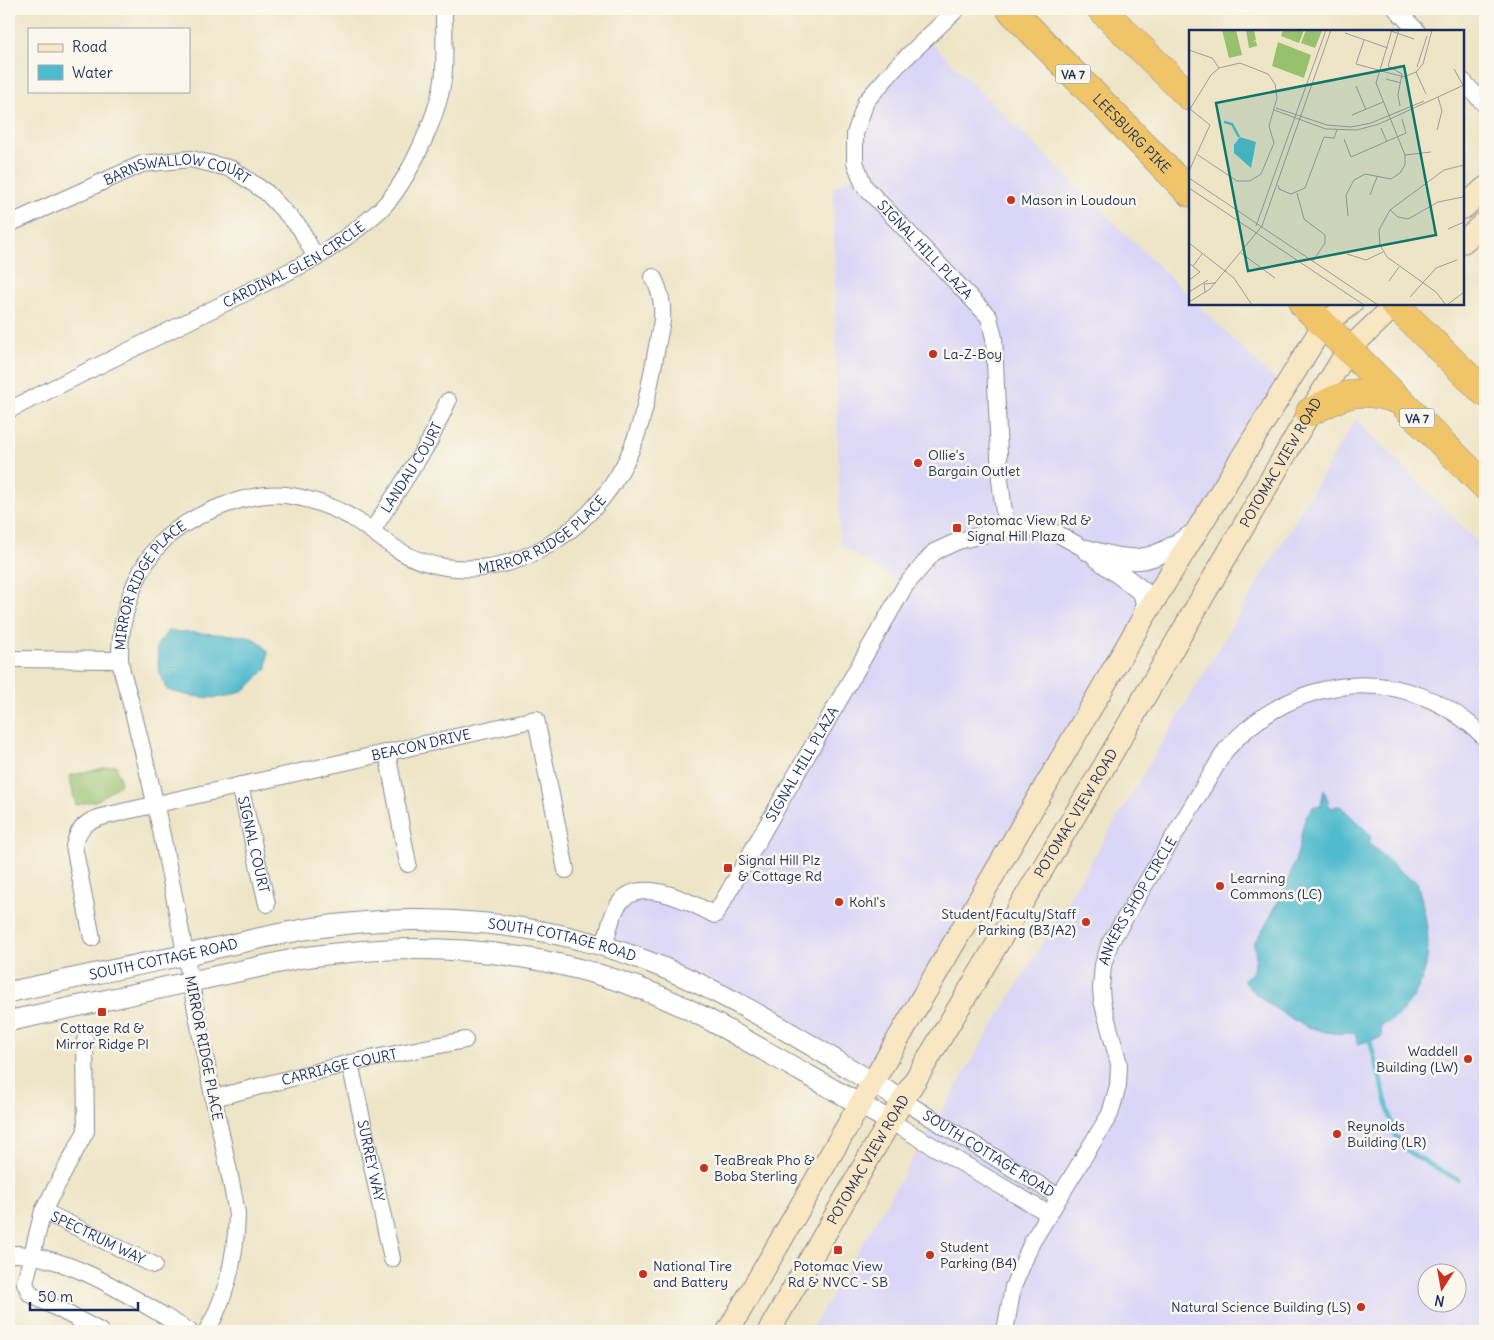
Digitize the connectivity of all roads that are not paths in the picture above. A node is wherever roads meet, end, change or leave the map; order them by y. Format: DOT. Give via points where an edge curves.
graph roads {
  1 [pos="444,9"];
  2 [pos="957,9"];
  3 [pos="1010,9"];
  4 [pos="1101,9"];
  5 [pos="1396,9"];
  6 [pos="1416,30"];
  7 [pos="1177,71"];
  8 [pos="1464,82"];
  9 [pos="1189,95"];
  10 [pos="1485,106"];
  11 [pos="1485,188"];
  12 [pos="1189,192"];
  13 [pos="1464,207"];
  14 [pos="1485,222"];
  15 [pos="9,224"];
  16 [pos="1464,241"];
  17 [pos="316,258"];
  18 [pos="653,277"];
  19 [pos="1304,305"];
  20 [pos="1350,305"];
  21 [pos="1394,305"];
  22 [pos="1396,305"];
  23 [pos="1324,324"];
  24 [pos="1348,350"];
  25 [pos="1485,393"];
  26 [pos="1398,400"];
  27 [pos="448,401"];
  28 [pos="9,410"];
  29 [pos="1310,412"];
  30 [pos="1485,486"];
  31 [pos="1006,529"];
  32 [pos="372,531"];
  33 [pos="1194,534"];
  34 [pos="1087,550"];
  35 [pos="1142,620"];
  36 [pos="9,659"];
  37 [pos="120,660"];
  38 [pos="1485,738"];
  39 [pos="387,752"];
  40 [pos="240,785"];
  41 [pos="156,805"];
  42 [pos="408,864"];
  43 [pos="566,870"];
  44 [pos="267,904"];
  45 [pos="92,938"];
  46 [pos="604,947"];
  47 [pos="185,955"];
  48 [pos="191,982"];
  49 [pos="9,992"];
  50 [pos="9,1021"];
  51 [pos="85,1040"];
  52 [pos="465,1040"];
  53 [pos="350,1063"];
  54 [pos="872,1082"];
  55 [pos="214,1098"];
  56 [pos="902,1100"];
  57 [pos="859,1104"];
  58 [pos="890,1121"];
  59 [pos="1059,1197"];
  60 [pos="43,1211"];
  61 [pos="1049,1214"];
  62 [pos="9,1254"];
  63 [pos="30,1255"];
  64 [pos="392,1259"];
  65 [pos="154,1265"];
  66 [pos="100,1331"];
  67 [pos="189,1331"];
  68 [pos="207,1331"];
  69 [pos="728,1331"];
  70 [pos="770,1331"];
  71 [pos="1005,1331"];
  1 -- 17 [label="street, CARDINAL GLEN CIRCLE" via="444,72 432,119 415,160 381,208 348,237"];
  2 -- 31 [label="street, SIGNAL HILL PLAZA" via="897,66 866,101 855,134 855,162 864,186 989,317 994,341 1000,479"];
  3 -- 12 [label="highway, LEESBURG PIKE / VA 7"];
  4 -- 7 [label="highway"];
  5 -- 6 [label="street"];
  7 -- 9 [label="highway"];
  8 -- 10 [label="street"];
  11 -- 13 [label="main road"];
  14 -- 16 [label="main road"];
  15 -- 17 [label="street, BARNSWALLOW COURT" via="142,164 191,159 232,169 267,193 300,228"];
  17 -- 28 [label="street, CARDINAL GLEN CIRCLE"];
  18 -- 32 [label="street, MIRROR RIDGE PLACE" via="663,305 662,321 636,437 615,481 571,529 549,545 517,561 477,569 420,561 399,551"];
  19 -- 23 [label="highway, VA 7"];
  20 -- 23 [label="main road"];
  21 -- 24 [label="main road, POTOMAC VIEW ROAD"];
  22 -- 25 [label="highway"];
  23 -- 24 [label="highway, VA 7"];
  23 -- 33 [label="main road"];
  24 -- 26 [label="highway, VA 7"];
  24 -- 29 [label="main road, POTOMAC VIEW ROAD"];
  26 -- 29 [label="highway" via="1376,392 1356,392"];
  26 -- 30 [label="highway, VA 7"];
  27 -- 32 [label="street, LANDAU COURT" via="429,442"];
  29 -- 56 [label="main road, POTOMAC VIEW ROAD" via="1102,770"];
  31 -- 34 [label="street, SIGNAL HILL PLAZA" via="1042,529"];
  31 -- 46 [label="street, SIGNAL HILL PLAZA" via="946,545 934,552 915,572 715,915 670,894 636,893 623,899 617,907"];
  32 -- 37 [label="street, MIRROR RIDGE PLACE" via="332,508 283,495 234,501 186,523 165,539 136,580 126,607"];
  33 -- 34 [label="street" via="1167,552 1145,558 1118,558"];
  33 -- 35 [label="main road"];
  34 -- 35 [label="street" via="1144,592 1146,603"];
  35 -- 54 [label="main road"];
  36 -- 37 [label="street"];
  37 -- 41 [label="street, MIRROR RIDGE PLACE"];
  38 -- 59 [label="street, ANKERS SHOP CIRCLE" via="1447,708 1417,695 1381,687 1347,686 1299,696 1265,713 1238,736 1225,751 1110,943 1103,965 1101,989 1119,1064 1118,1086 1110,1114"];
  39 -- 40 [label="street, BEACON DRIVE"];
  39 -- 42 [label="street"];
  39 -- 43 [label="street, BEACON DRIVE" via="536,719"];
  40 -- 41 [label="street, BEACON DRIVE"];
  40 -- 44 [label="street, SIGNAL COURT"];
  41 -- 45 [label="street, BEACON DRIVE" via="96,819 84,824 77,835 74,846"];
  41 -- 47 [label="street, MIRROR RIDGE PLACE"];
  46 -- 47 [label="street, SOUTH COTTAGE ROAD" via="489,924 390,920 314,928"];
  46 -- 54 [label="street, SOUTH COTTAGE ROAD" via="689,978"];
  47 -- 48 [label="street, MIRROR RIDGE PLACE"];
  47 -- 49 [label="street, SOUTH COTTAGE ROAD"];
  48 -- 50 [label="street, SOUTH COTTAGE ROAD"];
  48 -- 55 [label="street, MIRROR RIDGE PLACE"];
  48 -- 57 [label="street, SOUTH COTTAGE ROAD" via="300,958 370,949 449,948 539,960 637,987 676,1003"];
  51 -- 60 [label="street, SPECTRUM WAY" via="86,1131"];
  52 -- 53 [label="street, CARRIAGE COURT"];
  53 -- 55 [label="street, CARRIAGE COURT"];
  53 -- 64 [label="street, SURREY WAY"];
  54 -- 56 [label="street, SOUTH COTTAGE ROAD"];
  54 -- 57 [label="main road"];
  55 -- 68 [label="street, MIRROR RIDGE PLACE" via="232,1183 237,1234 228,1284"];
  56 -- 58 [label="main road, POTOMAC VIEW ROAD"];
  56 -- 59 [label="street, SOUTH COTTAGE ROAD"];
  57 -- 58 [label="street, SOUTH COTTAGE ROAD"];
  57 -- 69 [label="main road"];
  58 -- 61 [label="street, SOUTH COTTAGE ROAD"];
  58 -- 70 [label="main road, POTOMAC VIEW ROAD"];
  59 -- 61 [label="street, ANKERS SHOP CIRCLE"];
  60 -- 63 [label="street, SPECTRUM WAY"];
  60 -- 65 [label="street, SPECTRUM WAY"];
  61 -- 71 [label="street, ANKERS SHOP CIRCLE" via="1032,1242 1013,1287"];
  62 -- 63 [label="street"];
  63 -- 66 [label="street, SPECTRUM WAY" via="25,1283 30,1294"];
  63 -- 67 [label="street" via="106,1283"];
}
